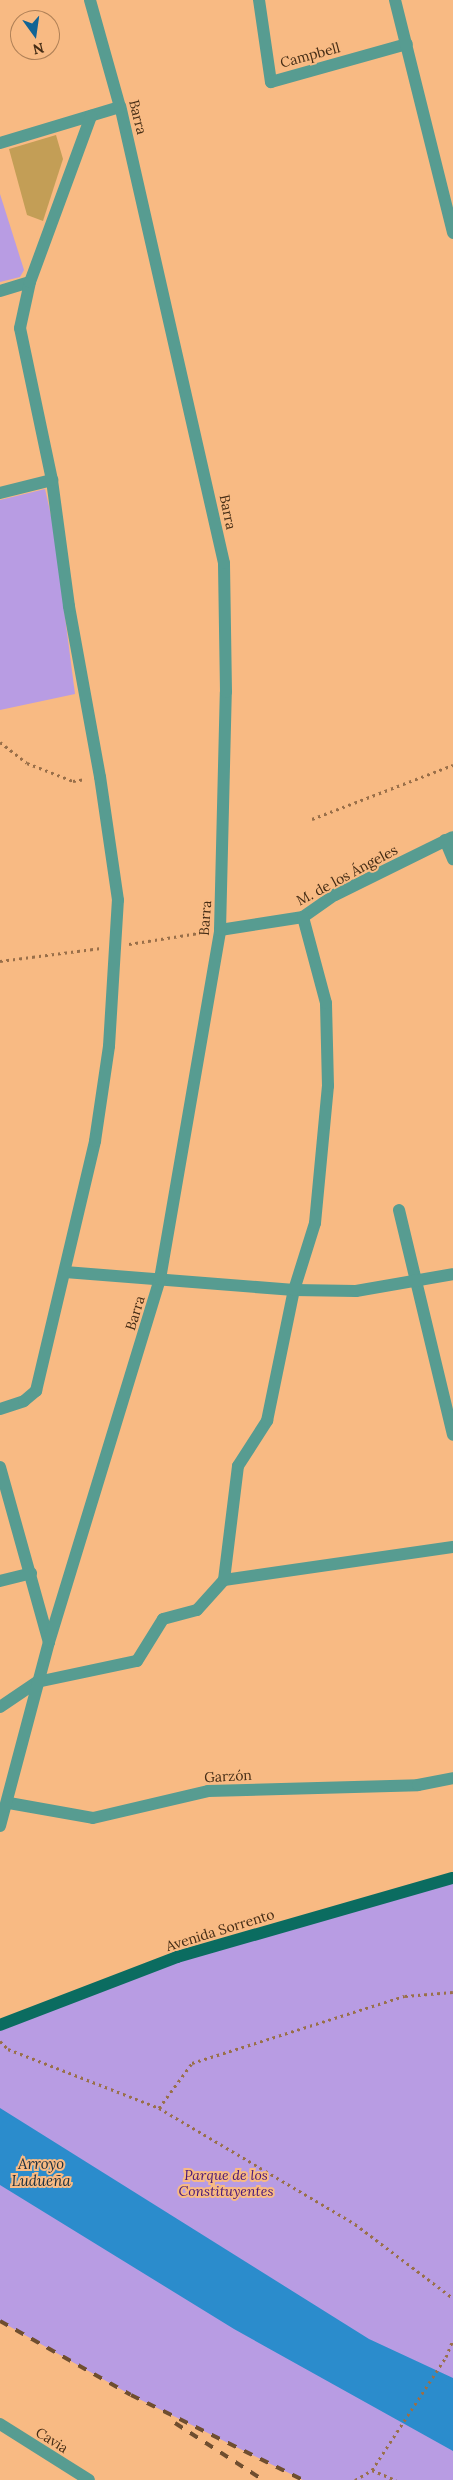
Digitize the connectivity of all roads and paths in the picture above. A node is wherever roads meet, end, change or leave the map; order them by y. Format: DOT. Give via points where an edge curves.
graph roads {
  1 [pos="90,0"];
  2 [pos="259,0"];
  3 [pos="395,0"];
  4 [pos="407,44"];
  5 [pos="120,107"];
  6 [pos="91,116"];
  7 [pos="0,143"];
  8 [pos="453,233"];
  9 [pos="30,282"];
  10 [pos="0,291"];
  11 [pos="52,480"];
  12 [pos="0,493"];
  13 [pos="0,742"];
  14 [pos="453,765"];
  15 [pos="100,777"];
  16 [pos="312,819"];
  17 [pos="449,839"];
  18 [pos="453,859"];
  19 [pos="303,917"];
  20 [pos="220,930"];
  21 [pos="399,1210"];
  22 [pos="65,1272"];
  23 [pos="453,1274"];
  24 [pos="160,1280"];
  25 [pos="418,1280"];
  26 [pos="294,1290"];
  27 [pos="0,1409"];
  28 [pos="453,1435"];
  29 [pos="0,1467"];
  30 [pos="453,1547"];
  31 [pos="31,1572"];
  32 [pos="224,1580"];
  33 [pos="0,1581"];
  34 [pos="49,1642"];
  35 [pos="37,1682"];
  36 [pos="0,1707"];
  37 [pos="453,1778"];
  38 [pos="9,1803"];
  39 [pos="0,1826"];
  40 [pos="453,1878"];
  41 [pos="453,1992"];
  42 [pos="0,2025"];
  43 [pos="0,2041"];
  44 [pos="159,2108"];
  45 [pos="453,2298"];
  46 [pos="453,2340"];
  47 [pos="0,2424"];
  48 [pos="372,2470"];
  49 [pos="89,2480"];
  50 [pos="355,2480"];
  51 [pos="396,2480"];
  1 -- 5 [label="street, Barra"];
  2 -- 4 [label="street, Campbell" via="271,82"];
  3 -- 4 [label="street"];
  4 -- 8 [label="street"];
  5 -- 6 [label="street"];
  5 -- 20 [label="street, Barra" via="224,563 226,692"];
  6 -- 7 [label="street"];
  6 -- 9 [label="street"];
  9 -- 10 [label="street"];
  9 -- 11 [label="street" via="20,328"];
  11 -- 12 [label="street"];
  11 -- 15 [label="street" via="69,606"];
  13 -- 15 [label="path" via="27,763 73,781"];
  14 -- 16 [label="path"];
  15 -- 22 [label="street" via="118,900 109,1046 95,1141"];
  17 -- 18 [label="street"];
  17 -- 19 [label="street, M. de los Ángeles" via="335,895"];
  19 -- 20 [label="street, M. de los Ángeles"];
  19 -- 26 [label="street" via="326,1003 328,1086 315,1223"];
  20 -- 24 [label="street, Barra"];
  21 -- 25 [label="street"];
  22 -- 24 [label="street"];
  22 -- 27 [label="street" via="36,1391 24,1401"];
  23 -- 25 [label="street"];
  24 -- 26 [label="street"];
  24 -- 34 [label="street, Barra"];
  25 -- 26 [label="street" via="356,1291"];
  25 -- 28 [label="street"];
  26 -- 32 [label="street" via="267,1421 238,1466"];
  29 -- 31 [label="street"];
  30 -- 32 [label="street"];
  31 -- 33 [label="street"];
  31 -- 34 [label="street"];
  32 -- 35 [label="street" via="197,1610 163,1619 137,1661"];
  34 -- 35 [label="street, Barra"];
  35 -- 36 [label="street"];
  35 -- 38 [label="street, Barra"];
  37 -- 38 [label="street, Garzón" via="418,1785 208,1791 93,1818"];
  38 -- 39 [label="street, Barra"];
  40 -- 42 [label="main road, Avenida Sorrento" via="177,1957"];
  41 -- 44 [label="path" via="405,1996 192,2063"];
  43 -- 44 [label="path" via="8,2049"];
  44 -- 45 [label="path" via="354,2224"];
  46 -- 48 [label="path" via="446,2358"];
  47 -- 49 [label="street, Cavia"];
  48 -- 50 [label="path"];
  48 -- 51 [label="path"];
}
